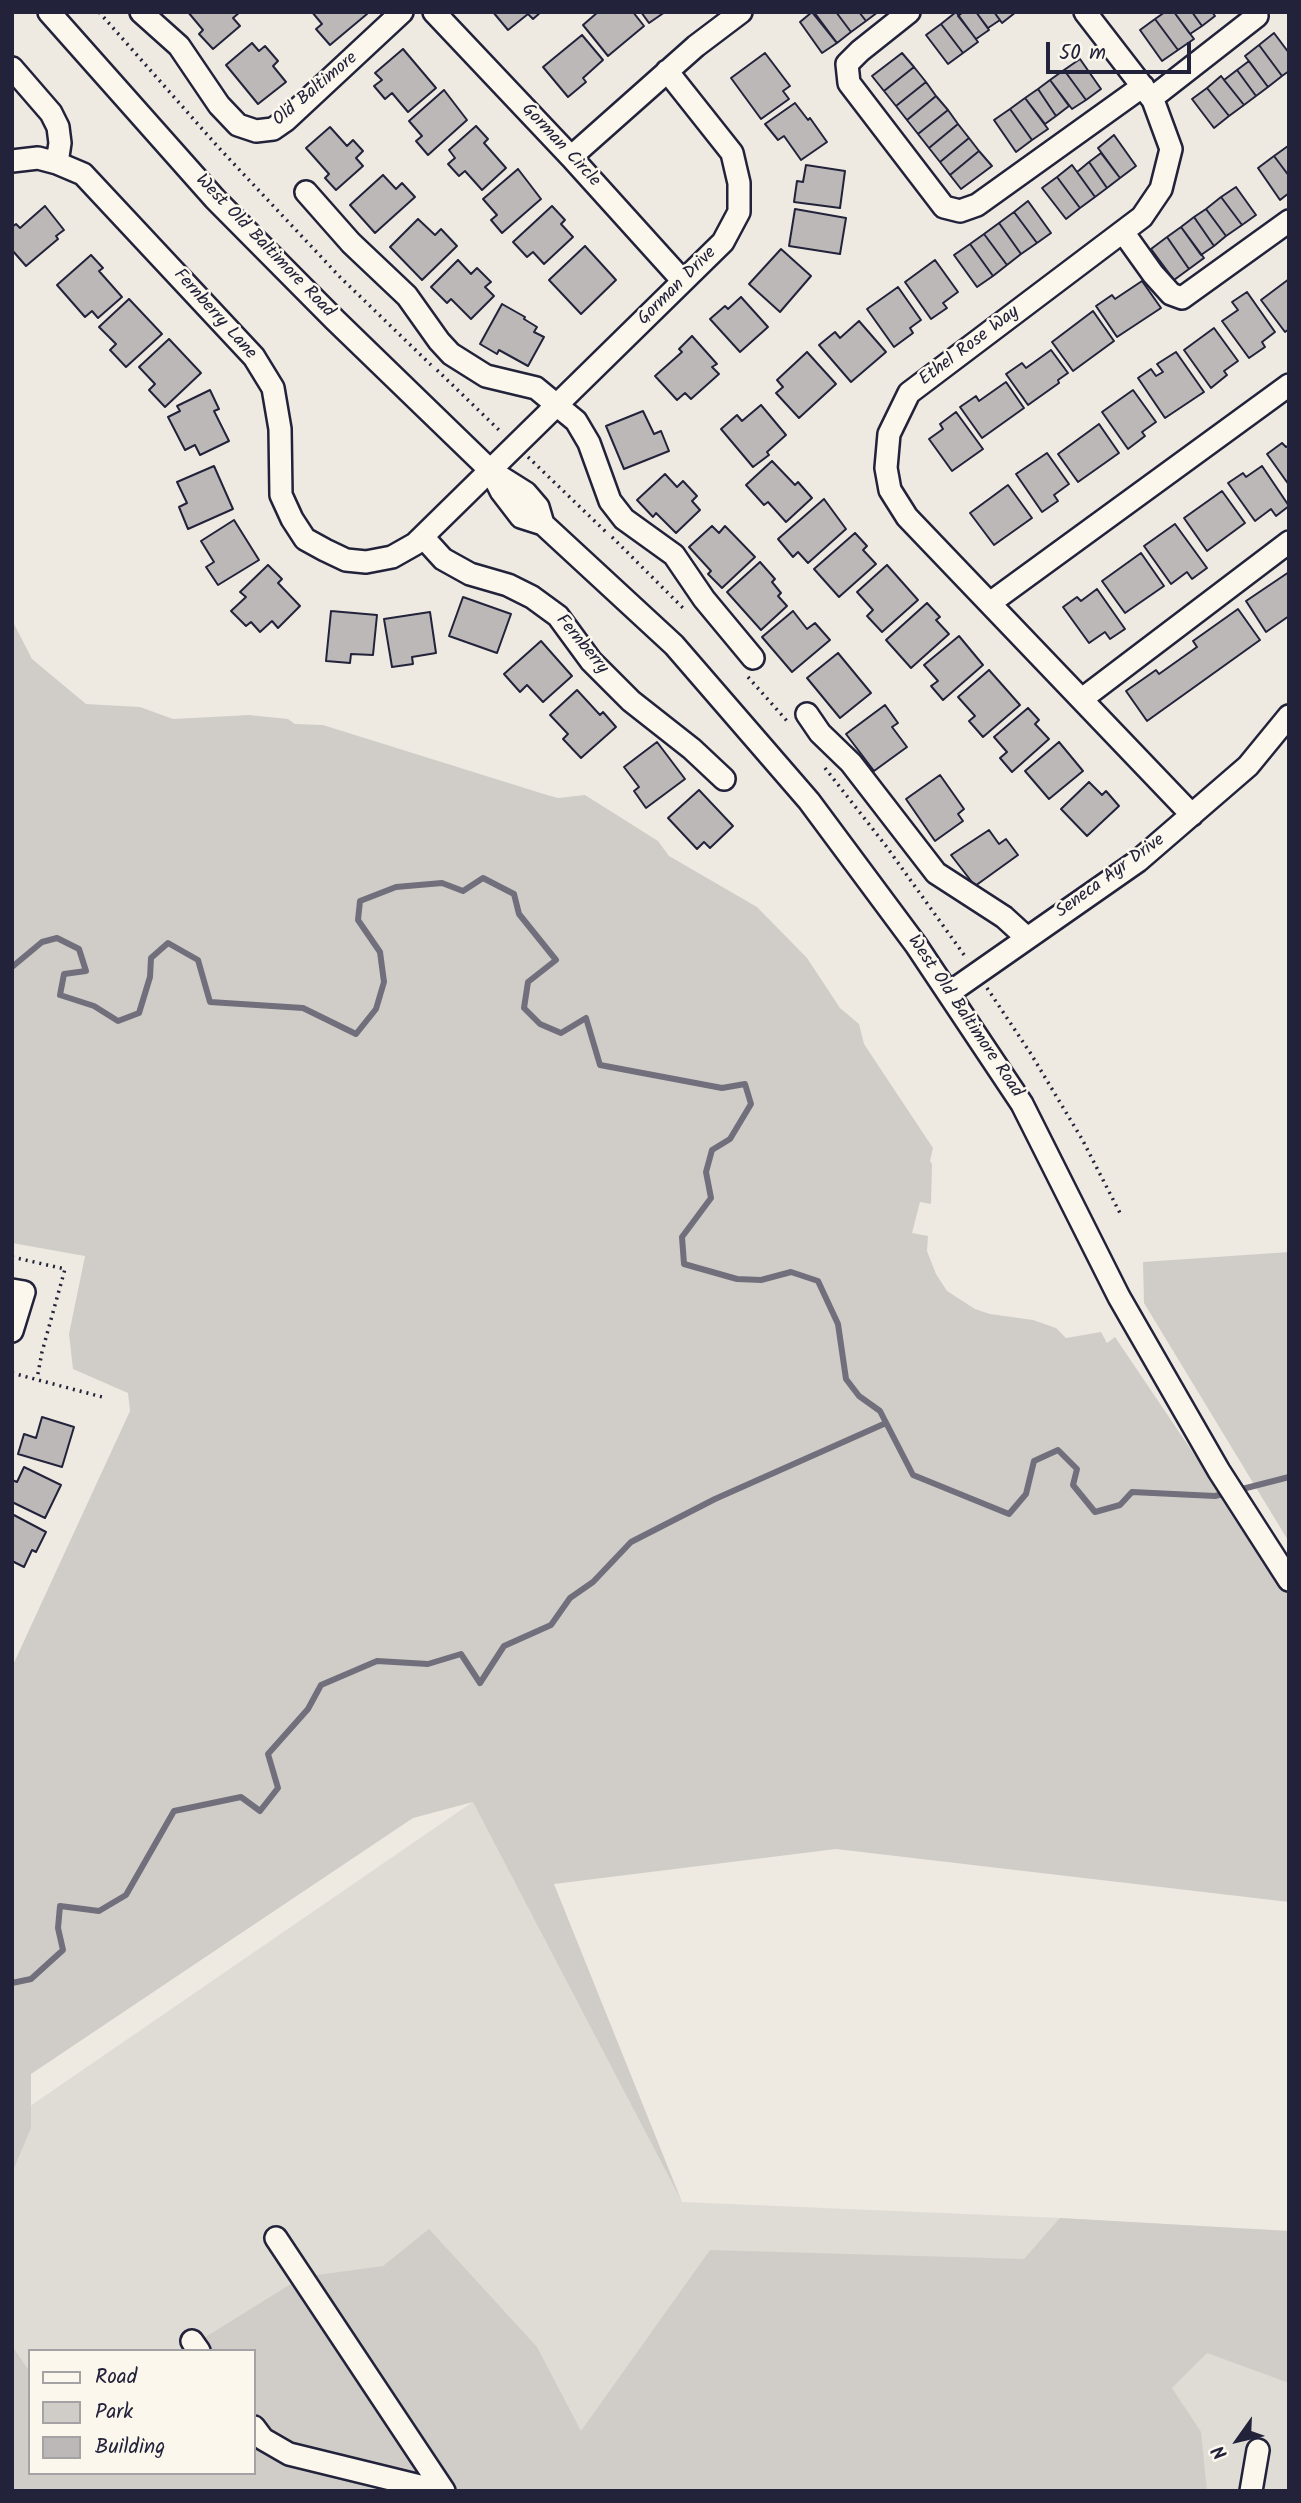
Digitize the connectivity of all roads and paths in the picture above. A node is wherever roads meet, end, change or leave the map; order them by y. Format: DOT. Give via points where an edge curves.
graph roads {
  1 [pos="49,12"];
  2 [pos="141,12"];
  3 [pos="402,12"];
  4 [pos="434,12"];
  5 [pos="741,12"];
  6 [pos="909,12"];
  7 [pos="1085,12"];
  8 [pos="1257,16"];
  9 [pos="12,68"];
  10 [pos="667,71"];
  11 [pos="1148,92"];
  12 [pos="570,156"];
  13 [pos="12,161"];
  14 [pos="57,163"];
  15 [pos="306,192"];
  16 [pos="1289,220"];
  17 [pos="1122,232"];
  18 [pos="684,281"];
  19 [pos="1289,385"];
  20 [pos="558,406"];
  21 [pos="491,471"];
  22 [pos="422,537"];
  23 [pos="1289,542"];
  24 [pos="990,603"];
  25 [pos="753,658"];
  26 [pos="1082,699"];
  27 [pos="807,714"];
  28 [pos="1289,716"];
  29 [pos="724,779"];
  30 [pos="1192,815"];
  31 [pos="1027,938"];
  32 [pos="949,993"];
  33 [pos="12,1257"];
  34 [pos="18,1291"];
  35 [pos="12,1331"];
  36 [pos="12,1373"];
  37 [pos="37,1379"];
  38 [pos="106,1398"];
  39 [pos="1289,1580"];
  40 [pos="276,2238"];
  41 [pos="256,2430"];
  42 [pos="1258,2450"];
  43 [pos="442,2491"];
  44 [pos="1251,2491"];
  1 -- 21 [label="street, West Old Baltimore Road" via="224,209"];
  2 -- 3 [label="street, Old Baltimore" via="179,46 238,125 256,131 273,129 286,120"];
  4 -- 12 [label="street, Gorman Circle"];
  5 -- 10 [label="street"];
  6 -- 11 [label="street" via="848,64 849,83 944,207 960,211 977,205"];
  7 -- 11 [label="street, Ethel Rose Way"];
  8 -- 11 [label="street"];
  9 -- 14 [label="street" via="55,120 60,142"];
  10 -- 12 [label="street"];
  10 -- 18 [label="street, Gorman Drive" via="732,153 739,183 739,212 723,242"];
  11 -- 17 [label="street, Ethel Rose Way" via="1171,149 1161,189 1142,217"];
  12 -- 18 [label="street, Gorman Circle"];
  13 -- 14 [label="street, Fernberry Lane" via="38,158"];
  14 -- 22 [label="street, Fernberry Lane" via="83,174 254,357 273,388 280,429 281,495 305,539 346,560 366,562 392,557"];
  15 -- 20 [label="street" via="413,302 451,354 486,376 536,388"];
  16 -- 17 [label="street" via="1182,298 1171,294"];
  17 -- 24 [label="street, Ethel Rose Way" via="909,393 889,434 886,468 890,489 907,517"];
  18 -- 20 [label="street, Gorman Drive"];
  19 -- 24 [label="street"];
  20 -- 21 [label="street, Gorman Drive"];
  20 -- 25 [label="street" via="576,421 589,443 610,501 624,519 674,555"];
  21 -- 22 [label="street, Fernberry Lane"];
  21 -- 32 [label="street, West Old Baltimore Road" via="521,517 544,524 674,645 808,801"];
  22 -- 29 [label="street, Fernberry" via="443,559 470,574 508,585 558,616 591,661 631,701"];
  23 -- 26 [label="street"];
  24 -- 26 [label="street, Ethel Rose Way"];
  26 -- 30 [label="street, Ethel Rose Way"];
  27 -- 31 [label="street" via="936,873 1004,917"];
  28 -- 30 [label="street, Seneca Ayr Drive" via="1248,766"];
  30 -- 31 [label="street, Seneca Ayr Drive" via="1138,861"];
  31 -- 32 [label="street, Seneca Ayr Drive"];
  32 -- 39 [label="street, West Old Baltimore Road" via="1022,1104 1119,1297 1219,1471"];
  33 -- 37 [label="path" via="65,1269"];
  34 -- 35 [label="street"];
  36 -- 37 [label="path"];
  37 -- 38 [label="path"];
  40 -- 43 [label="street"];
  41 -- 43 [label="street" via="289,2454"];
  42 -- 44 [label="street"];
}
